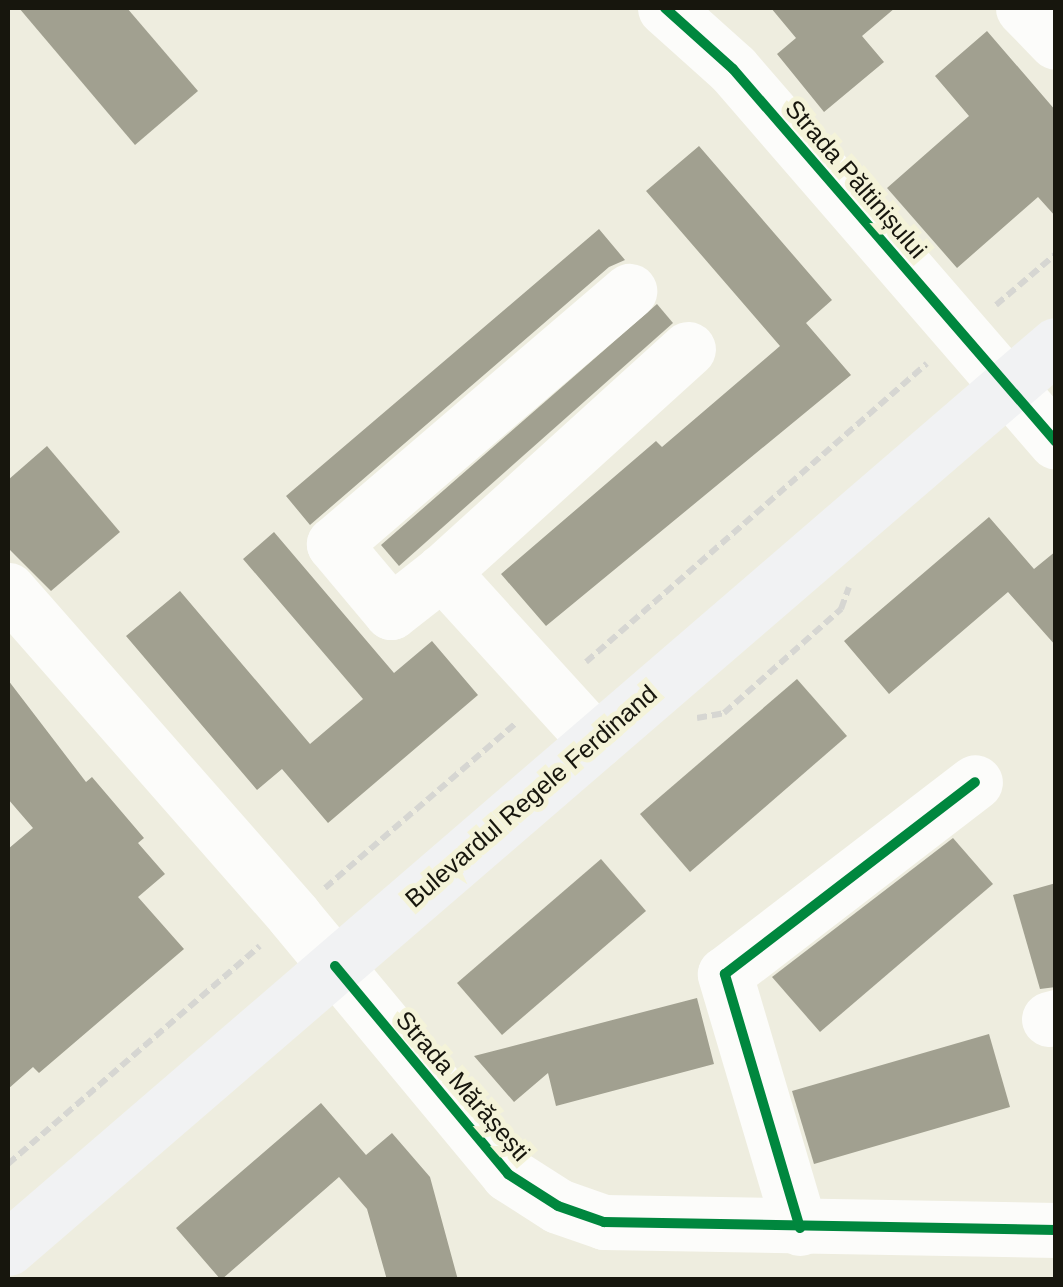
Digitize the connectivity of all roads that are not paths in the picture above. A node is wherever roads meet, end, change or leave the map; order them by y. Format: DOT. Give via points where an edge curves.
graph roads {
  1 [pos="664,8"];
  2 [pos="1023,8"];
  3 [pos="1056,42"];
  4 [pos="629,291"];
  5 [pos="1056,345"];
  6 [pos="688,348"];
  7 [pos="1008,386"];
  8 [pos="1056,442"];
  9 [pos="442,572"];
  10 [pos="8,590"];
  11 [pos="596,741"];
  12 [pos="975,782"];
  13 [pos="334,966"];
  14 [pos="800,1228"];
  15 [pos="1056,1230"];
  16 [pos="8,1248"];
  1 -- 7 [label="street, Strada Păltinișului" via="733,69"];
  2 -- 3 [label="street"];
  4 -- 9 [label="street" via="334,544 391,612"];
  5 -- 7 [label="main road, Bulevardul Regele Ferdinand"];
  6 -- 9 [label="street"];
  7 -- 8 [label="street, Strada Păltinișului"];
  7 -- 11 [label="main road, Bulevardul Regele Ferdinand"];
  9 -- 11 [label="street"];
  10 -- 13 [label="street, Strada Mărășești"];
  11 -- 13 [label="main road, Bulevardul Regele Ferdinand"];
  12 -- 14 [label="street" via="725,974"];
  13 -- 14 [label="street, Strada Mărășești" via="508,1174 558,1206 604,1222"];
  13 -- 16 [label="main road, Bulevardul Regele Ferdinand"];
  14 -- 15 [label="street, Strada Mărășești"];
}
